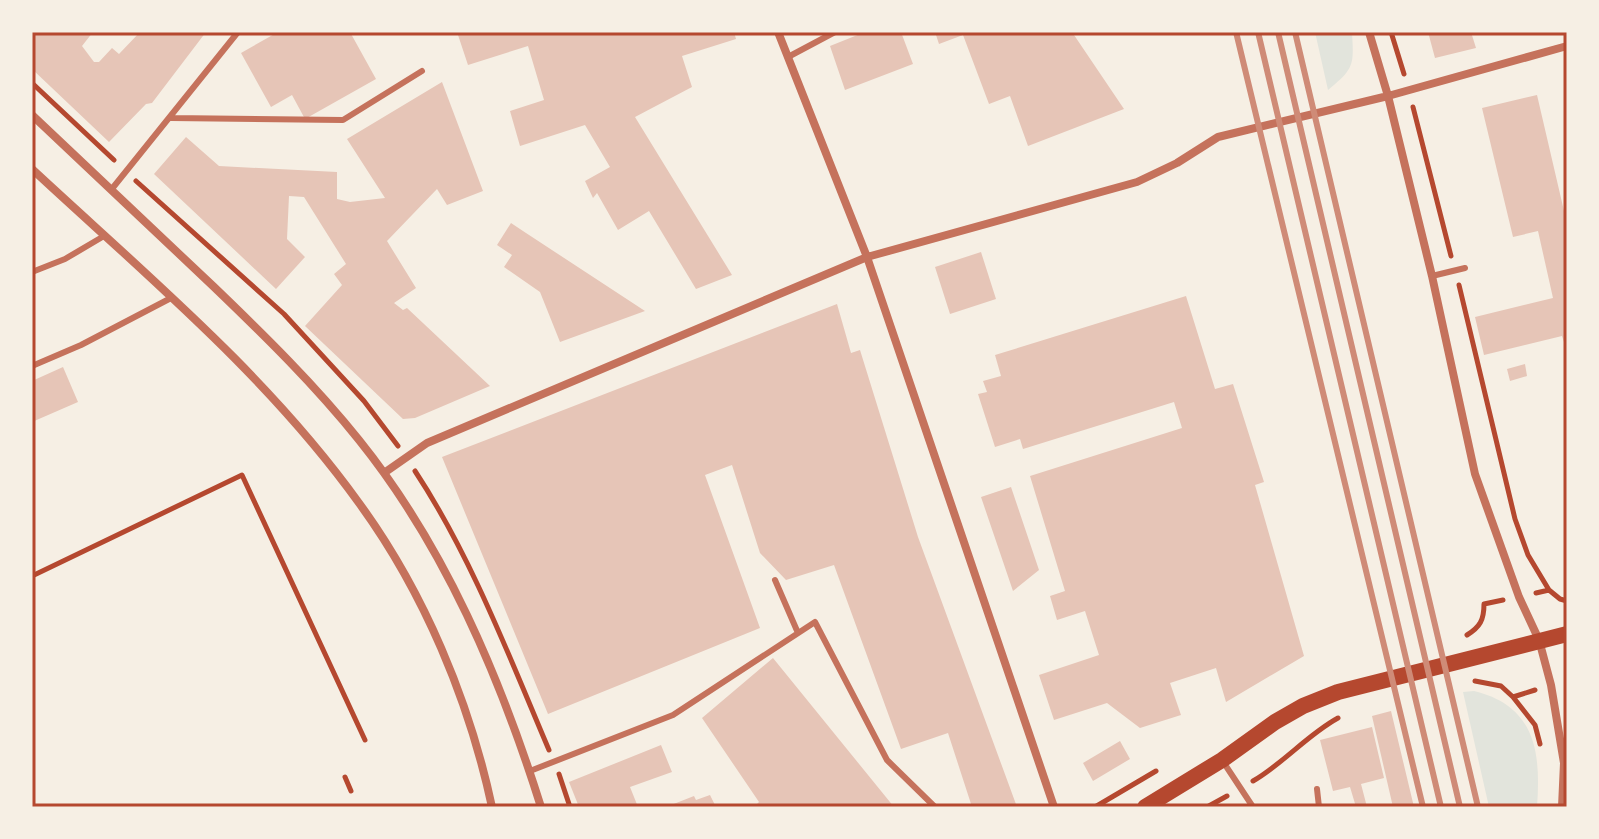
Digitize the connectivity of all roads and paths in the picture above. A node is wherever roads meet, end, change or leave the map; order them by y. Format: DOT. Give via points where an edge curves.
graph roads {
  1 [pos="238,32"];
  2 [pos="778,32"];
  3 [pos="835,32"];
  4 [pos="1369,32"];
  5 [pos="1391,32"];
  6 [pos="1567,46"];
  7 [pos="788,57"];
  8 [pos="422,71"];
  9 [pos="1409,91"];
  10 [pos="1388,96"];
  11 [pos="32,115"];
  12 [pos="171,118"];
  13 [pos="32,169"];
  14 [pos="111,190"];
  15 [pos="104,236"];
  16 [pos="867,257"];
  17 [pos="1465,268"];
  18 [pos="1455,270"];
  19 [pos="32,272"];
  20 [pos="1432,276"];
  21 [pos="171,298"];
  22 [pos="32,366"];
  23 [pos="384,473"];
  24 [pos="32,576"];
  25 [pos="775,580"];
  26 [pos="1549,590"];
  27 [pos="798,633"];
  28 [pos="1567,634"];
  29 [pos="1539,640"];
  30 [pos="1463,682"];
  31 [pos="1551,685"];
  32 [pos="1513,697"];
  33 [pos="1347,714"];
  34 [pos="365,740"];
  35 [pos="1222,760"];
  36 [pos="1564,763"];
  37 [pos="530,771"];
  38 [pos="345,777"];
  39 [pos="1242,787"];
  40 [pos="1317,789"];
  41 [pos="351,791"];
  42 [pos="492,807"];
  43 [pos="541,807"];
  44 [pos="935,807"];
  45 [pos="1054,807"];
  46 [pos="1145,807"];
  47 [pos="1207,807"];
  48 [pos="1253,807"];
  49 [pos="1319,807"];
  50 [pos="1562,807"];
  1 -- 12 [label="lane"];
  2 -- 7 [label="street"];
  3 -- 7 [label="lane"];
  4 -- 10 [label="street"];
  5 -- 9 [label="path"];
  6 -- 9 [label="street"];
  7 -- 16 [label="street"];
  8 -- 12 [label="lane" via="343,120"];
  9 -- 10 [label="street"];
  9 -- 18 [label="path"];
  10 -- 16 [label="street" via="1218,137 1137,182"];
  10 -- 20 [label="street"];
  11 -- 14 [label="street"];
  12 -- 14 [label="lane"];
  13 -- 15 [label="street"];
  14 -- 23 [label="street" via="267,338"];
  15 -- 19 [label="lane"];
  15 -- 21 [label="street"];
  16 -- 23 [label="street" via="427,443"];
  16 -- 45 [label="street"];
  17 -- 18 [label="lane"];
  18 -- 20 [label="lane"];
  18 -- 26 [label="path" via="1515,519"];
  20 -- 29 [label="street" via="1475,474"];
  21 -- 22 [label="lane"];
  21 -- 42 [label="street" via="250,374 330,464 387,546 455,683 481,753"];
  23 -- 37 [label="street" via="478,636"];
  24 -- 34 [label="path" via="242,475"];
  25 -- 27 [label="lane"];
  27 -- 37 [label="lane" via="673,715"];
  27 -- 44 [label="lane" via="815,622 887,760"];
  28 -- 29 [label="main road"];
  29 -- 31 [label="street"];
  29 -- 35 [label="main road" via="1338,692 1275,722"];
  30 -- 32 [label="path" via="1501,686"];
  31 -- 32 [label="path"];
  31 -- 36 [label="street"];
  32 -- 36 [label="path" via="1535,725 1541,747"];
  33 -- 39 [label="path"];
  35 -- 39 [label="lane"];
  35 -- 46 [label="main road"];
  36 -- 50 [label="street"];
  37 -- 43 [label="street"];
  38 -- 41 [label="path"];
  39 -- 47 [label="path"];
  39 -- 48 [label="lane"];
  40 -- 49 [label="lane"];
}
